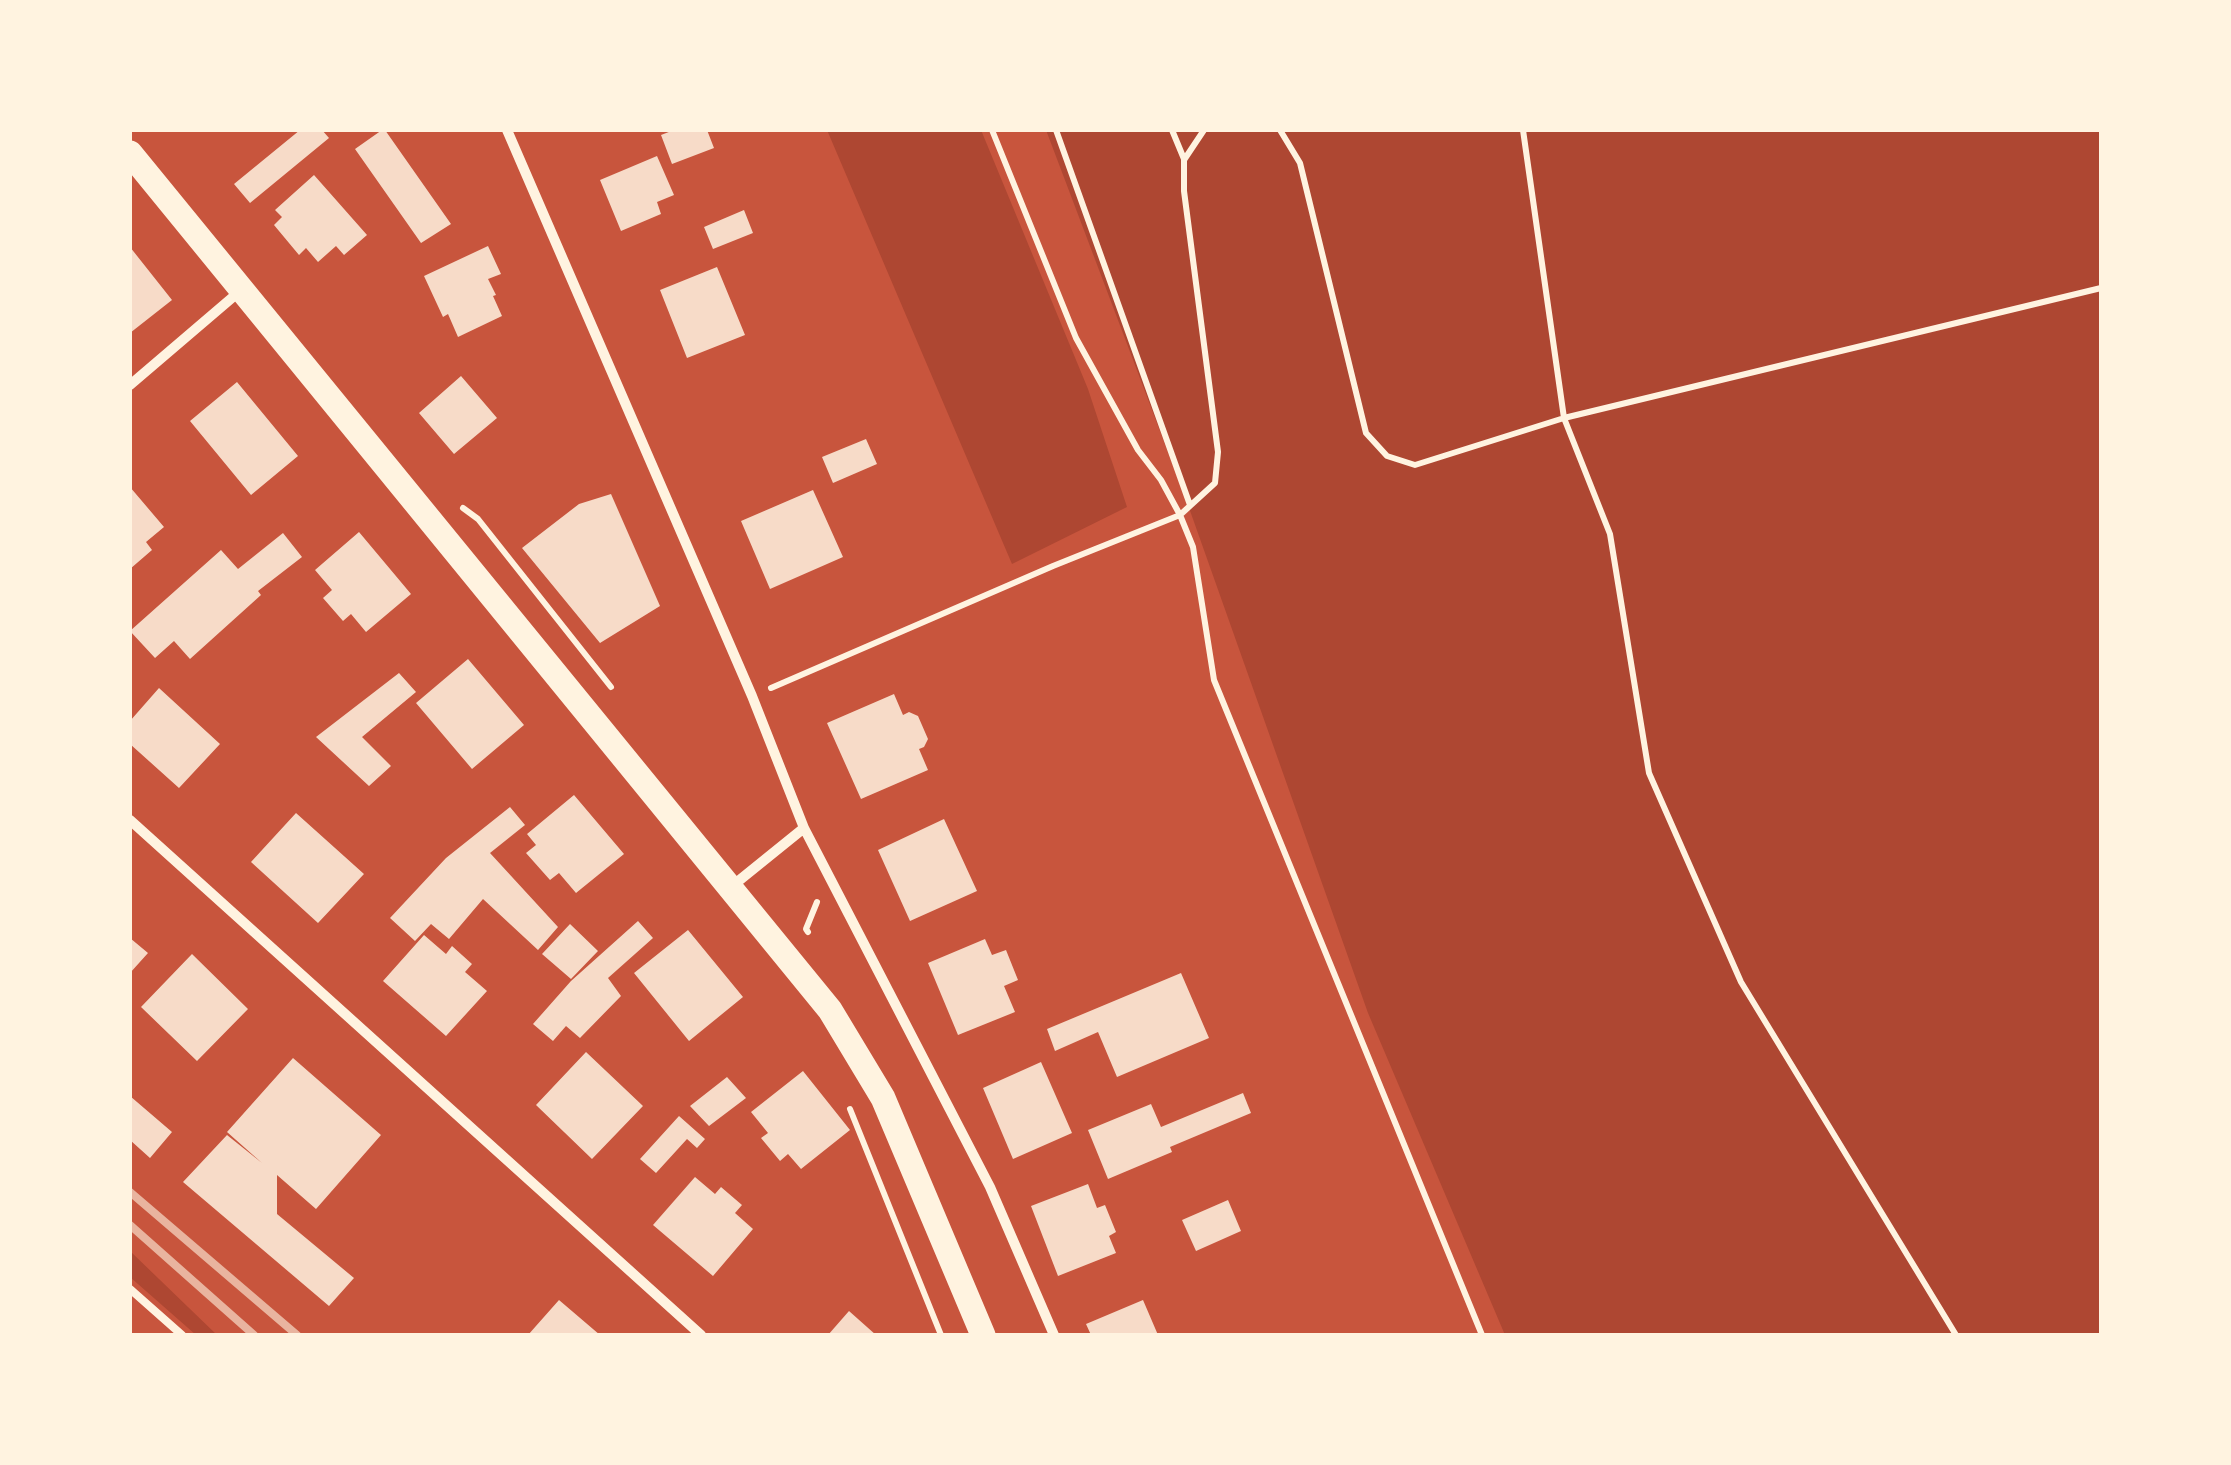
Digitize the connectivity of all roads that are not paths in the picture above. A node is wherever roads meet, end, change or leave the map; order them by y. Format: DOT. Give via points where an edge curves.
graph roads {
  1 [pos="507,130"];
  2 [pos="130,153"];
  3 [pos="240,290"];
  4 [pos="130,385"];
  5 [pos="130,820"];
  6 [pos="804,828"];
  7 [pos="731,888"];
  8 [pos="130,1289"];
  9 [pos="182,1335"];
  10 [pos="701,1335"];
  11 [pos="984,1335"];
  12 [pos="1054,1335"];
  1 -- 6 [label="street"];
  2 -- 3 [label="main road"];
  3 -- 4 [label="street"];
  3 -- 7 [label="main road"];
  5 -- 10 [label="street"];
  6 -- 7 [label="street"];
  6 -- 12 [label="street" via="990,1187"];
  7 -- 11 [label="main road" via="830,1010 883,1098"];
  8 -- 9 [label="lane"];
}
